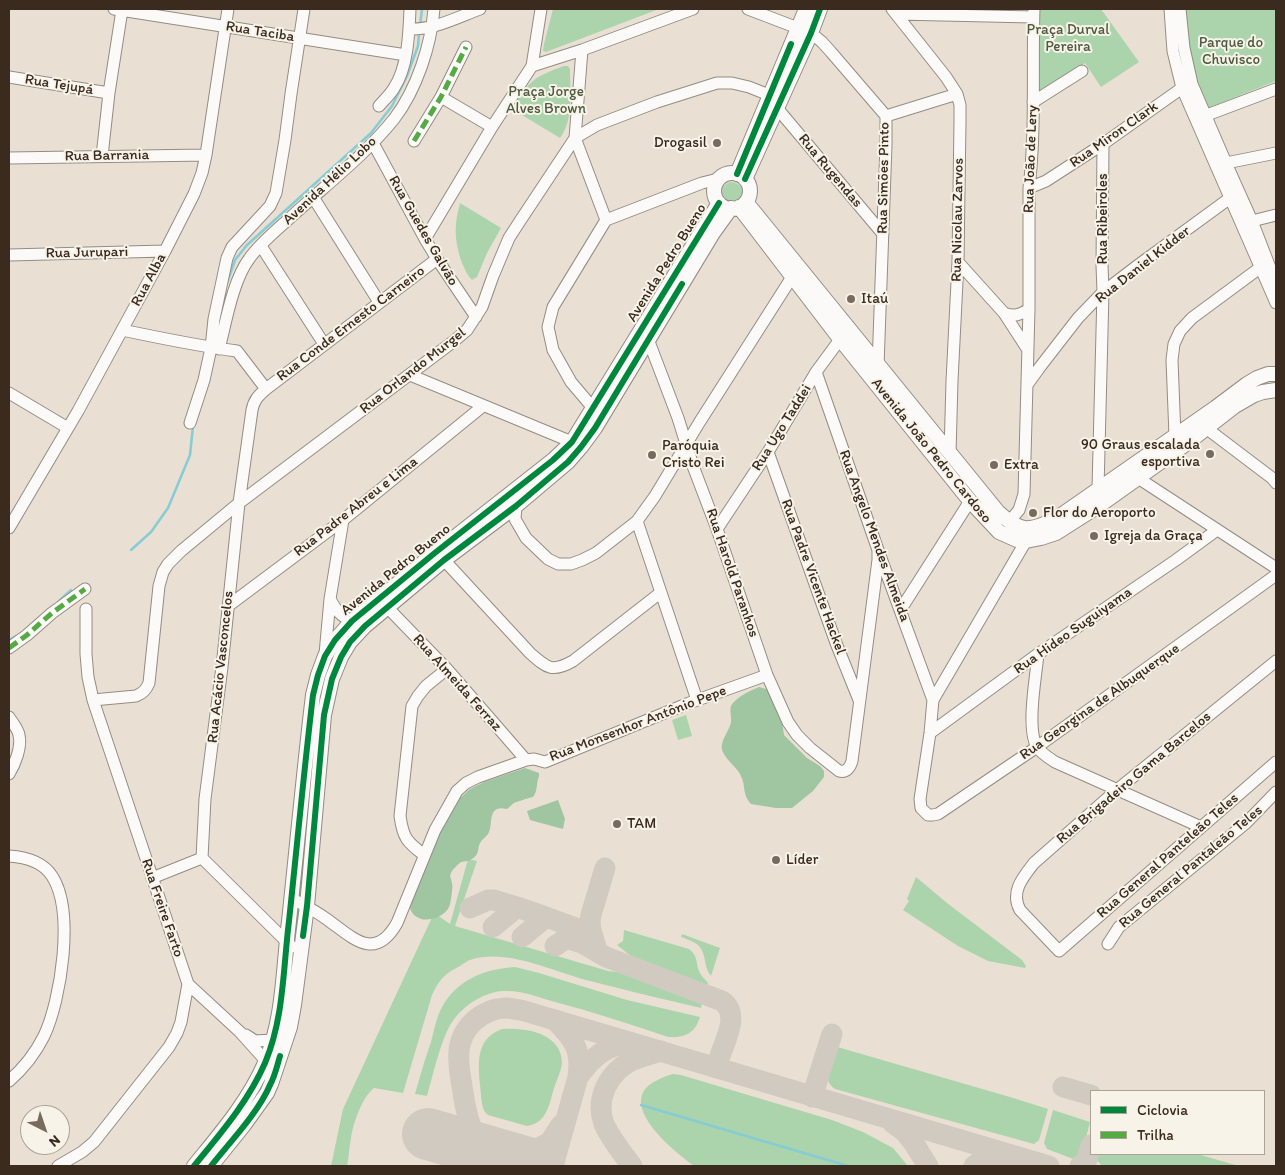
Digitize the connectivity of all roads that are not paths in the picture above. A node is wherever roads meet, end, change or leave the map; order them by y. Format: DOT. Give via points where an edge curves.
graph roads {
  1 [pos="118,9"];
  2 [pos="228,9"];
  3 [pos="304,9"];
  4 [pos="410,9"];
  5 [pos="434,9"];
  6 [pos="480,9"];
  7 [pos="541,9"];
  8 [pos="692,9"];
  9 [pos="748,9"];
  10 [pos="806,9"];
  11 [pos="820,9"];
  12 [pos="1170,9"];
  13 [pos="1180,9"];
  14 [pos="894,12"];
  15 [pos="1034,13"];
  16 [pos="1176,24"];
  17 [pos="225,26"];
  18 [pos="420,28"];
  19 [pos="804,31"];
  20 [pos="299,38"];
  21 [pos="466,47"];
  22 [pos="582,50"];
  23 [pos="406,55"];
  24 [pos="532,66"];
  25 [pos="1082,71"];
  26 [pos="9,78"];
  27 [pos="1182,88"];
  28 [pos="1276,89"];
  29 [pos="109,93"];
  30 [pos="957,94"];
  31 [pos="769,96"];
  32 [pos="441,97"];
  33 [pos="1033,102"];
  34 [pos="379,106"];
  35 [pos="777,108"];
  36 [pos="886,116"];
  37 [pos="1200,118"];
  38 [pos="492,127"];
  39 [pos="575,138"];
  40 [pos="414,141"];
  41 [pos="373,143"];
  42 [pos="1103,144"];
  43 [pos="1276,153"];
  44 [pos="206,155"];
  45 [pos="102,156"];
  46 [pos="9,158"];
  47 [pos="1226,164"];
  48 [pos="1031,170"];
  49 [pos="741,176"];
  50 [pos="1046,181"];
  51 [pos="711,184"];
  52 [pos="1029,188"];
  53 [pos="313,197"];
  54 [pos="1230,198"];
  55 [pos="733,205"];
  56 [pos="1276,215"];
  57 [pos="263,217"];
  58 [pos="606,220"];
  59 [pos="1252,221"];
  60 [pos="274,231"];
  61 [pos="883,234"];
  62 [pos="425,239"];
  63 [pos="261,246"];
  64 [pos="165,251"];
  65 [pos="9,255"];
  66 [pos="437,258"];
  67 [pos="958,262"];
  68 [pos="1102,265"];
  69 [pos="1137,266"];
  70 [pos="1261,267"];
  71 [pos="792,276"];
  72 [pos="1276,283"];
  73 [pos="1103,292"];
  74 [pos="379,302"];
  75 [pos="1276,303"];
  76 [pos="1029,309"];
  77 [pos="1004,313"];
  78 [pos="476,316"];
  79 [pos="1078,318"];
  80 [pos="1102,325"];
  81 [pos="224,328"];
  82 [pos="122,330"];
  83 [pos="844,334"];
  84 [pos="648,339"];
  85 [pos="324,344"];
  86 [pos="215,348"];
  87 [pos="1029,350"];
  88 [pos="237,351"];
  89 [pos="878,366"];
  90 [pos="1040,366"];
  91 [pos="816,372"];
  92 [pos="1276,374"];
  93 [pos="410,375"];
  94 [pos="1026,387"];
  95 [pos="266,389"];
  96 [pos="1276,390"];
  97 [pos="9,393"];
  98 [pos="9,404"];
  99 [pos="27,404"];
  100 [pos="483,406"];
  101 [pos="593,408"];
  102 [pos="678,418"];
  103 [pos="950,421"];
  104 [pos="190,423"];
  105 [pos="699,423"];
  106 [pos="927,425"];
  107 [pos="68,428"];
  108 [pos="1206,428"];
  109 [pos="1175,436"];
  110 [pos="572,442"];
  111 [pos="686,445"];
  112 [pos="768,452"];
  113 [pos="950,453"];
  114 [pos="673,466"];
  115 [pos="694,466"];
  116 [pos="1138,478"];
  117 [pos="1276,483"];
  118 [pos="1098,489"];
  119 [pos="970,501"];
  120 [pos="239,503"];
  121 [pos="516,506"];
  122 [pos="343,520"];
  123 [pos="10,522"];
  124 [pos="637,522"];
  125 [pos="1009,522"];
  126 [pos="717,529"];
  127 [pos="1216,530"];
  128 [pos="1026,541"];
  129 [pos="878,550"];
  130 [pos="444,560"];
  131 [pos="1276,568"];
  132 [pos="1276,576"];
  133 [pos="889,578"];
  134 [pos="874,582"];
  135 [pos="85,588"];
  136 [pos="660,593"];
  137 [pos="896,596"];
  138 [pos="330,599"];
  139 [pos="872,604"];
  140 [pos="228,606"];
  141 [pos="387,608"];
  142 [pos="86,609"];
  143 [pos="900,609"];
  144 [pos="352,621"];
  145 [pos="9,648"];
  146 [pos="1038,654"];
  147 [pos="325,656"];
  148 [pos="1276,661"];
  149 [pos="447,669"];
  150 [pos="767,675"];
  151 [pos="93,700"];
  152 [pos="697,700"];
  153 [pos="934,700"];
  154 [pos="860,702"];
  155 [pos="9,717"];
  156 [pos="930,733"];
  157 [pos="1037,747"];
  158 [pos="13,751"];
  159 [pos="526,760"];
  160 [pos="1276,762"];
  161 [pos="9,774"];
  162 [pos="1118,789"];
  163 [pos="1276,792"];
  164 [pos="1201,827"];
  165 [pos="424,855"];
  166 [pos="9,856"];
  167 [pos="202,858"];
  168 [pos="152,878"];
  169 [pos="1134,885"];
  170 [pos="291,898"];
  171 [pos="1148,902"];
  172 [pos="307,906"];
  173 [pos="267,923"];
  174 [pos="288,923"];
  175 [pos="286,942"];
  176 [pos="1108,944"];
  177 [pos="1059,950"];
  178 [pos="300,955"];
  179 [pos="188,984"];
  180 [pos="240,1032"];
  181 [pos="279,1041"];
  182 [pos="266,1061"];
  183 [pos="9,1081"];
  184 [pos="58,1166"];
  185 [pos="194,1166"];
  186 [pos="211,1166"];
  1 -- 17 [label="street, Rua Taciba"];
  1 -- 29 [label="street"];
  2 -- 17 [label="street, Rua Alba"];
  3 -- 20 [label="street"];
  4 -- 18 [label="street, Avenida Hélio Lobo"];
  5 -- 18 [label="street, Avenida Hélio Lobo"];
  6 -- 18 [label="street"];
  7 -- 24 [label="street"];
  8 -- 22 [label="street"];
  9 -- 19 [label="street"];
  10 -- 19 [label="main road"];
  11 -- 19 [label="main road"];
  12 -- 16 [label="street"];
  13 -- 16 [label="street"];
  14 -- 15 [label="street"];
  14 -- 30 [label="street, Rua Nicolau Zarvos"];
  15 -- 33 [label="street, Rua João de Lery"];
  16 -- 27 [label="street" via="1173,51"];
  16 -- 37 [label="street" via="1198,100"];
  17 -- 20 [label="street, Rua Taciba"];
  17 -- 44 [label="street, Rua Alba"];
  18 -- 23 [label="street, Avenida Hélio Lobo"];
  18 -- 41 [label="street, Avenida Hélio Lobo" via="423,60 414,86 395,118"];
  19 -- 31 [label="main road"];
  19 -- 35 [label="main road"];
  19 -- 36 [label="street, Rua Simões Pinto" via="822,42"];
  20 -- 23 [label="street, Rua Taciba"];
  20 -- 57 [label="street" via="276,193"];
  21 -- 32 [label="street"];
  22 -- 24 [label="street"];
  22 -- 39 [label="street"];
  23 -- 34 [label="street, Avenida Hélio Lobo" via="395,88"];
  24 -- 38 [label="street"];
  25 -- 33 [label="street"];
  26 -- 29 [label="street, Rua Tejupá"];
  27 -- 37 [label="street"];
  27 -- 42 [label="street, Rua Miron Clark"];
  28 -- 37 [label="street"];
  29 -- 45 [label="street"];
  30 -- 36 [label="street"];
  30 -- 67 [label="street, Rua Nicolau Zarvos" via="960,105"];
  31 -- 39 [label="street, Rua Orlando Murgel" via="749,87 717,83 597,125"];
  31 -- 49 [label="main road"];
  32 -- 38 [label="street"];
  32 -- 40 [label="street"];
  33 -- 48 [label="street, Rua João de Lery"];
  35 -- 49 [label="main road"];
  35 -- 61 [label="street, Rua Rugendas"];
  36 -- 61 [label="street, Rua Simões Pinto"];
  37 -- 47 [label="street"];
  37 -- 54 [label="street"];
  38 -- 62 [label="street"];
  39 -- 58 [label="street"];
  39 -- 78 [label="street, Rua Orlando Murgel" via="509,238"];
  41 -- 53 [label="street, Avenida Hélio Lobo"];
  41 -- 62 [label="street, Rua Guedes Galvão"];
  42 -- 50 [label="street, Rua Miron Clark"];
  42 -- 68 [label="street, Rua Ribeiroles"];
  43 -- 47 [label="street"];
  44 -- 45 [label="street, Rua Barrania"];
  44 -- 64 [label="street, Rua Alba" via="194,194"];
  45 -- 46 [label="street, Rua Barrania"];
  47 -- 59 [label="street"];
  48 -- 50 [label="street" via="1040,180"];
  48 -- 52 [label="street, Rua João de Lery"];
  49 -- 51 [label="main road" via="727,174"];
  49 -- 55 [label="main road" via="749,185 750,192"];
  50 -- 52 [label="street, Rua Miron Clark"];
  51 -- 55 [label="main road" via="714,194"];
  51 -- 58 [label="street"];
  52 -- 76 [label="street, Rua João de Lery"];
  53 -- 60 [label="street, Avenida Hélio Lobo"];
  53 -- 74 [label="street"];
  54 -- 69 [label="street, Rua Daniel Kidder"];
  54 -- 70 [label="street"];
  55 -- 71 [label="main road, Avenida João Pedro Cardoso"];
  55 -- 83 [label="main road, Avenida João Pedro Cardoso"];
  55 -- 84 [label="main road, Avenida Pedro Bueno"];
  55 -- 101 [label="main road, Avenida Pedro Bueno"];
  56 -- 59 [label="street"];
  57 -- 60 [label="street"];
  57 -- 86 [label="street" via="232,247 227,258 214,319"];
  58 -- 101 [label="street" via="553,307 548,327 558,361"];
  59 -- 72 [label="street"];
  60 -- 63 [label="street, Avenida Hélio Lobo"];
  61 -- 89 [label="street, Rua Simões Pinto"];
  62 -- 66 [label="street, Rua Guedes Galvão"];
  63 -- 81 [label="street, Avenida Hélio Lobo" via="243,268"];
  63 -- 85 [label="street"];
  64 -- 65 [label="street, Rua Jurupari"];
  64 -- 82 [label="street, Rua Alba"];
  66 -- 74 [label="street, Rua Conde Ernesto Carneiro"];
  66 -- 78 [label="street, Rua Guedes Galvão"];
  67 -- 77 [label="street"];
  67 -- 103 [label="street, Rua Nicolau Zarvos"];
  68 -- 69 [label="street" via="1116,275"];
  68 -- 73 [label="street, Rua Ribeiroles"];
  69 -- 73 [label="street, Rua Daniel Kidder"];
  70 -- 75 [label="street"];
  70 -- 109 [label="street" via="1192,318 1180,331 1172,360"];
  71 -- 83 [label="main road, Avenida João Pedro Cardoso"];
  71 -- 105 [label="street"];
  73 -- 79 [label="street, Rua Daniel Kidder"];
  73 -- 80 [label="street, Rua Ribeiroles"];
  74 -- 85 [label="street, Rua Conde Ernesto Carneiro"];
  76 -- 77 [label="street" via="1019,315"];
  76 -- 87 [label="street, Rua João de Lery"];
  77 -- 87 [label="street"];
  78 -- 93 [label="street, Rua Orlando Murgel" via="467,330"];
  79 -- 80 [label="street" via="1090,318"];
  79 -- 90 [label="street, Rua Daniel Kidder"];
  80 -- 118 [label="street, Rua Ribeiroles"];
  81 -- 86 [label="street, Avenida Hélio Lobo"];
  81 -- 88 [label="street"];
  82 -- 86 [label="street"];
  82 -- 107 [label="street, Rua Alba"];
  83 -- 89 [label="main road, Avenida João Pedro Cardoso"];
  83 -- 91 [label="street, Rua Ugo Taddei"];
  83 -- 119 [label="main road, Avenida João Pedro Cardoso"];
  84 -- 102 [label="street, Rua Harold Paranhos"];
  84 -- 121 [label="main road, Avenida Pedro Bueno" via="581,446 568,462"];
  85 -- 95 [label="street, Rua Conde Ernesto Carneiro"];
  86 -- 88 [label="street"];
  86 -- 104 [label="street"];
  87 -- 90 [label="street"];
  87 -- 94 [label="street, Rua João de Lery"];
  88 -- 95 [label="street"];
  89 -- 106 [label="main road, Avenida João Pedro Cardoso"];
  90 -- 94 [label="street, Rua Daniel Kidder"];
  91 -- 112 [label="street, Rua Ugo Taddei"];
  91 -- 129 [label="street, Rua Angelo Mendes Almeida"];
  92 -- 109 [label="main road, Avenida João Pedro Cardoso" via="1268,374 1246,384"];
  93 -- 100 [label="street"];
  93 -- 120 [label="street, Rua Orlando Murgel"];
  94 -- 125 [label="street, Rua João de Lery" via="1024,494 1019,510"];
  95 -- 120 [label="street, Rua Acácio Vasconcelos" via="257,397 252,410"];
  96 -- 108 [label="main road" via="1254,395"];
  97 -- 99 [label="street"];
  98 -- 99 [label="street"];
  99 -- 107 [label="street"];
  100 -- 110 [label="street"];
  100 -- 122 [label="street, Rua Padre Abreu e Lima"];
  101 -- 110 [label="main road, Avenida Pedro Bueno"];
  102 -- 105 [label="street" via="684,422"];
  102 -- 111 [label="street, Rua Harold Paranhos"];
  103 -- 106 [label="street" via="941,428"];
  103 -- 113 [label="street, Rua Nicolau Zarvos"];
  105 -- 111 [label="street"];
  106 -- 113 [label="main road, Avenida João Pedro Cardoso"];
  107 -- 123 [label="street, Rua Alba"];
  108 -- 116 [label="main road"];
  108 -- 117 [label="street"];
  109 -- 118 [label="main road, Avenida João Pedro Cardoso"];
  110 -- 144 [label="main road, Avenida Pedro Bueno"];
  111 -- 114 [label="street"];
  111 -- 115 [label="street, Rua Harold Paranhos"];
  112 -- 126 [label="street, Rua Ugo Taddei"];
  112 -- 154 [label="street, Rua Padre Vicente Hackel"];
  113 -- 125 [label="main road, Avenida João Pedro Cardoso"];
  114 -- 115 [label="street" via="683,463"];
  114 -- 124 [label="street"];
  115 -- 126 [label="street, Rua Harold Paranhos"];
  116 -- 127 [label="street"];
  116 -- 128 [label="main road" via="1056,533"];
  118 -- 125 [label="main road, Avenida João Pedro Cardoso" via="1043,525 1019,528"];
  119 -- 128 [label="main road, Avenida João Pedro Cardoso" via="999,532"];
  119 -- 143 [label="street"];
  120 -- 140 [label="street, Rua Acácio Vasconcelos"];
  120 -- 151 [label="street, Rua Orlando Murgel" via="181,551 163,572 158,586 149,683 145,691 136,696"];
  121 -- 124 [label="street" via="515,519 526,538 558,564 571,564 596,553"];
  121 -- 130 [label="main road, Avenida Pedro Bueno"];
  122 -- 138 [label="street"];
  122 -- 140 [label="street, Rua Padre Abreu e Lima"];
  124 -- 136 [label="street"];
  126 -- 150 [label="street, Rua Harold Paranhos"];
  127 -- 131 [label="street"];
  127 -- 146 [label="street, Rua Hideo Suguiyama"];
  128 -- 153 [label="street"];
  129 -- 133 [label="street, Rua Angelo Mendes Almeida"];
  129 -- 134 [label="street"];
  130 -- 136 [label="street" via="530,653 552,668 573,661"];
  130 -- 141 [label="main road, Avenida Pedro Bueno"];
  132 -- 157 [label="street, Rua Georgina de Albuquerque"];
  133 -- 134 [label="street"];
  133 -- 137 [label="street, Rua Angelo Mendes Almeida"];
  134 -- 139 [label="street"];
  135 -- 145 [label="street"];
  136 -- 152 [label="street"];
  137 -- 139 [label="street" via="884,594"];
  137 -- 143 [label="street, Rua Angelo Mendes Almeida"];
  138 -- 144 [label="street" via="340,615"];
  138 -- 147 [label="street"];
  139 -- 154 [label="street"];
  140 -- 167 [label="street, Rua Acácio Vasconcelos" via="205,799"];
  141 -- 149 [label="street, Rua Almeida Ferraz"];
  141 -- 172 [label="main road, Avenida Pedro Bueno" via="350,642 332,679 324,715"];
  142 -- 151 [label="street, Rua Freire Farto" via="86,654"];
  143 -- 153 [label="street, Rua Angelo Mendes Almeida"];
  144 -- 147 [label="main road, Avenida Pedro Bueno"];
  146 -- 156 [label="street, Rua Hideo Suguiyama"];
  146 -- 157 [label="street" via="1032,720"];
  147 -- 170 [label="main road, Avenida Pedro Bueno" via="313,695"];
  148 -- 162 [label="street, Rua Brigadeiro Gama Barcelos"];
  149 -- 159 [label="street, Rua Almeida Ferraz"];
  149 -- 165 [label="street" via="426,686 412,706 400,816 406,839"];
  150 -- 152 [label="street, Rua Monsenhor Antônio Pepe"];
  150 -- 154 [label="street, Rua Harold Paranhos" via="797,735 839,771 845,771 852,761"];
  151 -- 168 [label="street, Rua Freire Farto"];
  152 -- 159 [label="street, Rua Monsenhor Antônio Pepe" via="545,762 534,758"];
  153 -- 156 [label="street"];
  155 -- 158 [label="street" via="19,733 19,742"];
  156 -- 157 [label="street, Rua Georgina de Albuquerque" via="920,799 928,815 938,814"];
  157 -- 162 [label="street" via="1055,762"];
  158 -- 161 [label="street" via="14,763"];
  159 -- 165 [label="street, Rua Monsenhor Antônio Pepe" via="478,777 457,791"];
  160 -- 164 [label="street, Rua General Panteleão Teles"];
  162 -- 164 [label="street"];
  162 -- 177 [label="street, Rua Brigadeiro Gama Barcelos" via="1034,862 1024,875 1016,897 1017,904"];
  163 -- 171 [label="street, Rua General Pantaleão Teles" via="1246,823"];
  164 -- 169 [label="street, Rua General Panteleão Teles"];
  165 -- 172 [label="street, Rua Monsenhor Antônio Pepe" via="397,923 391,933 377,943 358,942"];
  166 -- 183 [label="street" via="32,860 51,875 62,900 65,922 61,976 53,1010 34,1055"];
  167 -- 168 [label="street"];
  167 -- 173 [label="street"];
  168 -- 179 [label="street, Rua Freire Farto"];
  169 -- 171 [label="street"];
  169 -- 177 [label="street, Rua General Panteleão Teles"];
  170 -- 172 [label="street, Rua Monsenhor Antônio Pepe"];
  170 -- 174 [label="main road, Avenida Pedro Bueno"];
  171 -- 176 [label="street, Rua General Pantaleão Teles" via="1119,927"];
  172 -- 178 [label="main road, Avenida Pedro Bueno"];
  173 -- 174 [label="street" via="276,927"];
  173 -- 175 [label="street"];
  174 -- 175 [label="main road, Avenida Pedro Bueno"];
  175 -- 178 [label="street"];
  175 -- 181 [label="main road, Avenida Pedro Bueno"];
  178 -- 181 [label="main road, Avenida Pedro Bueno" via="290,1027"];
  179 -- 180 [label="street"];
  179 -- 184 [label="street, Rua Freire Farto" via="181,1022 169,1047 94,1142"];
  180 -- 181 [label="street" via="255,1041"];
  180 -- 182 [label="street"];
  181 -- 182 [label="main road, Avenida Pedro Bueno"];
  181 -- 186 [label="main road, Avenida Pedro Bueno" via="271,1084"];
  182 -- 185 [label="main road, Avenida Pedro Bueno" via="239,1109"];
}
